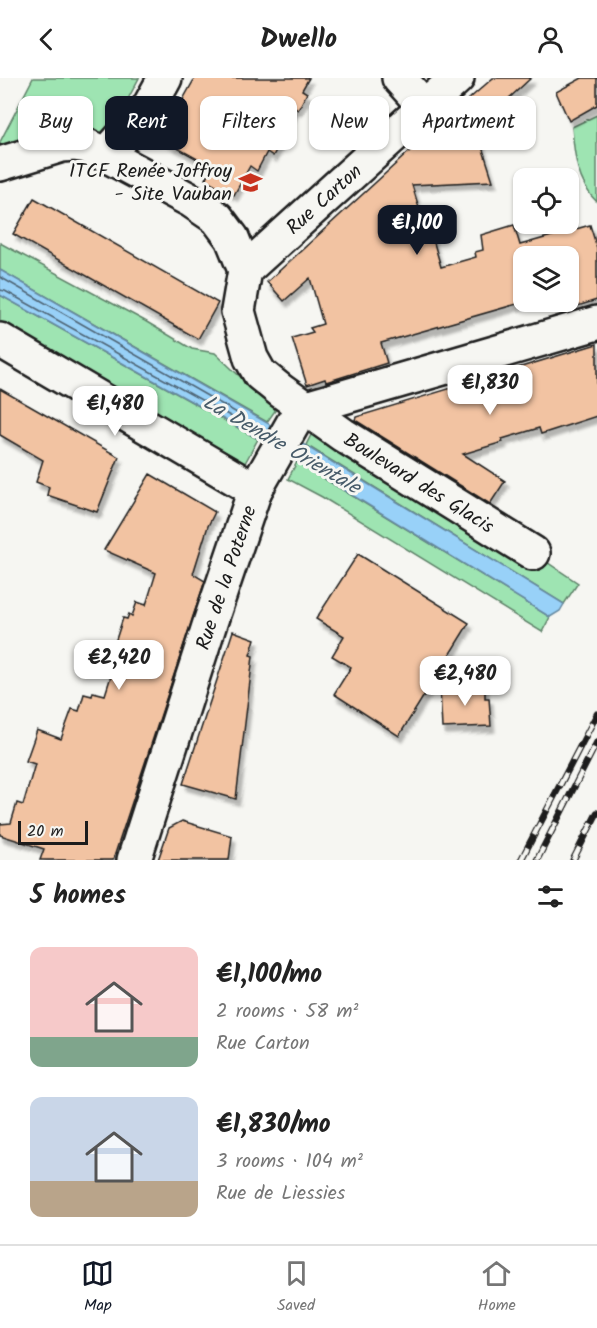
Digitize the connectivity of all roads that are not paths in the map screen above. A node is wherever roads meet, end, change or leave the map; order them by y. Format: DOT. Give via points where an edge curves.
graph roads {
  1 [pos="165,78"];
  2 [pos="399,78"];
  3 [pos="457,78"];
  4 [pos="415,96"];
  5 [pos="437,96"];
  6 [pos="401,129"];
  7 [pos="106,155"];
  8 [pos="0,164"];
  9 [pos="245,270"];
  10 [pos="597,323"];
  11 [pos="0,340"];
  12 [pos="306,408"];
  13 [pos="262,478"];
  14 [pos="533,553"];
  15 [pos="134,860"];
  1 -- 7 [label="street" via="149,107"];
  2 -- 4 [label="street"];
  3 -- 5 [label="street, Rue Carton"];
  6 -- 9 [label="street, Rue Carton"];
  7 -- 8 [label="street" via="87,146 62,145"];
  7 -- 9 [label="street" via="217,218 232,238"];
  9 -- 12 [label="street" via="238,311 251,358 260,374"];
  10 -- 12 [label="street"];
  11 -- 13 [label="street"];
  12 -- 13 [label="street, Rue de la Poterne"];
  12 -- 14 [label="street, Boulevard des Glacis"];
  13 -- 15 [label="street, Rue de la Poterne" via="210,623"];
}
